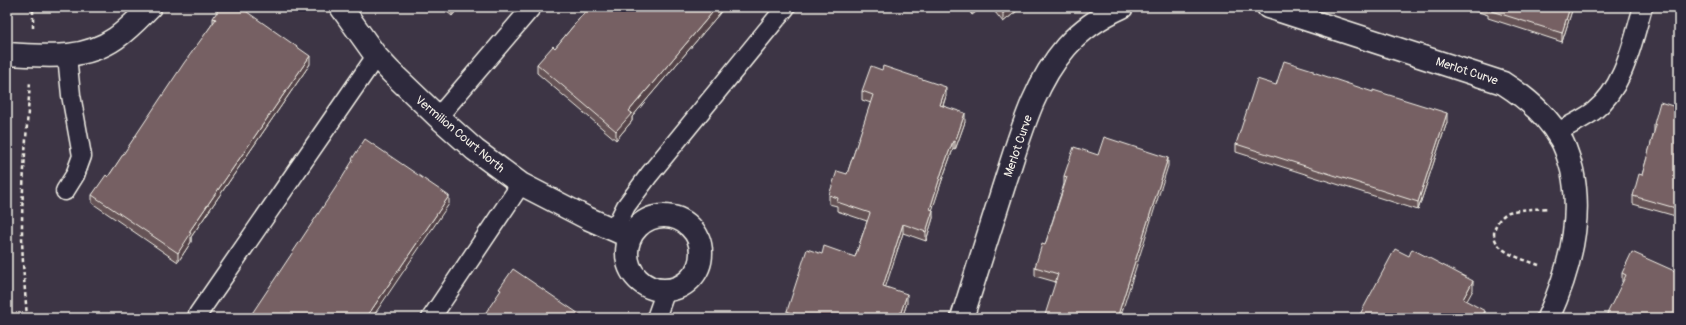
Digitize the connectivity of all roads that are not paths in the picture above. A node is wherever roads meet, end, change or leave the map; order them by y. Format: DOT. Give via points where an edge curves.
graph roads {
  1 [pos="150,7"];
  2 [pos="341,7"];
  3 [pos="532,7"];
  4 [pos="786,7"];
  5 [pos="1122,7"];
  6 [pos="1268,7"];
  7 [pos="1643,7"];
  8 [pos="7,54"];
  9 [pos="67,56"];
  10 [pos="376,56"];
  11 [pos="438,117"];
  12 [pos="1557,132"];
  13 [pos="521,184"];
  14 [pos="66,191"];
  15 [pos="622,233"];
  16 [pos="666,290"];
  17 [pos="198,314"];
  18 [pos="431,318"];
  19 [pos="656,318"];
  20 [pos="962,318"];
  21 [pos="1548,318"];
  1 -- 9 [label="street" via="118,37 80,54"];
  2 -- 10 [label="street, Vermilion Court North"];
  3 -- 11 [label="lane"];
  4 -- 15 [label="lane" via="649,174 626,206"];
  5 -- 20 [label="street, Merlot Curve" via="1104,16 1066,46 1039,88 1025,121"];
  6 -- 12 [label="street, Merlot Curve" via="1503,83 1536,108"];
  7 -- 12 [label="lane" via="1615,88 1594,111"];
  8 -- 9 [label="street"];
  9 -- 14 [label="lane" via="82,156"];
  10 -- 11 [label="street, Vermilion Court North"];
  10 -- 17 [label="lane"];
  11 -- 13 [label="street, Vermilion Court North" via="475,150"];
  12 -- 21 [label="street, Merlot Curve" via="1570,162 1575,183 1575,236"];
  13 -- 15 [label="street, Vermilion Court North"];
  13 -- 18 [label="lane"];
  15 -- 16 [label="street" via="631,270 636,278 642,284"];
  15 -- 16 [label="street" via="655,216 664,215 680,219 693,229 701,253 696,270 685,284"];
  16 -- 19 [label="lane"];
}
